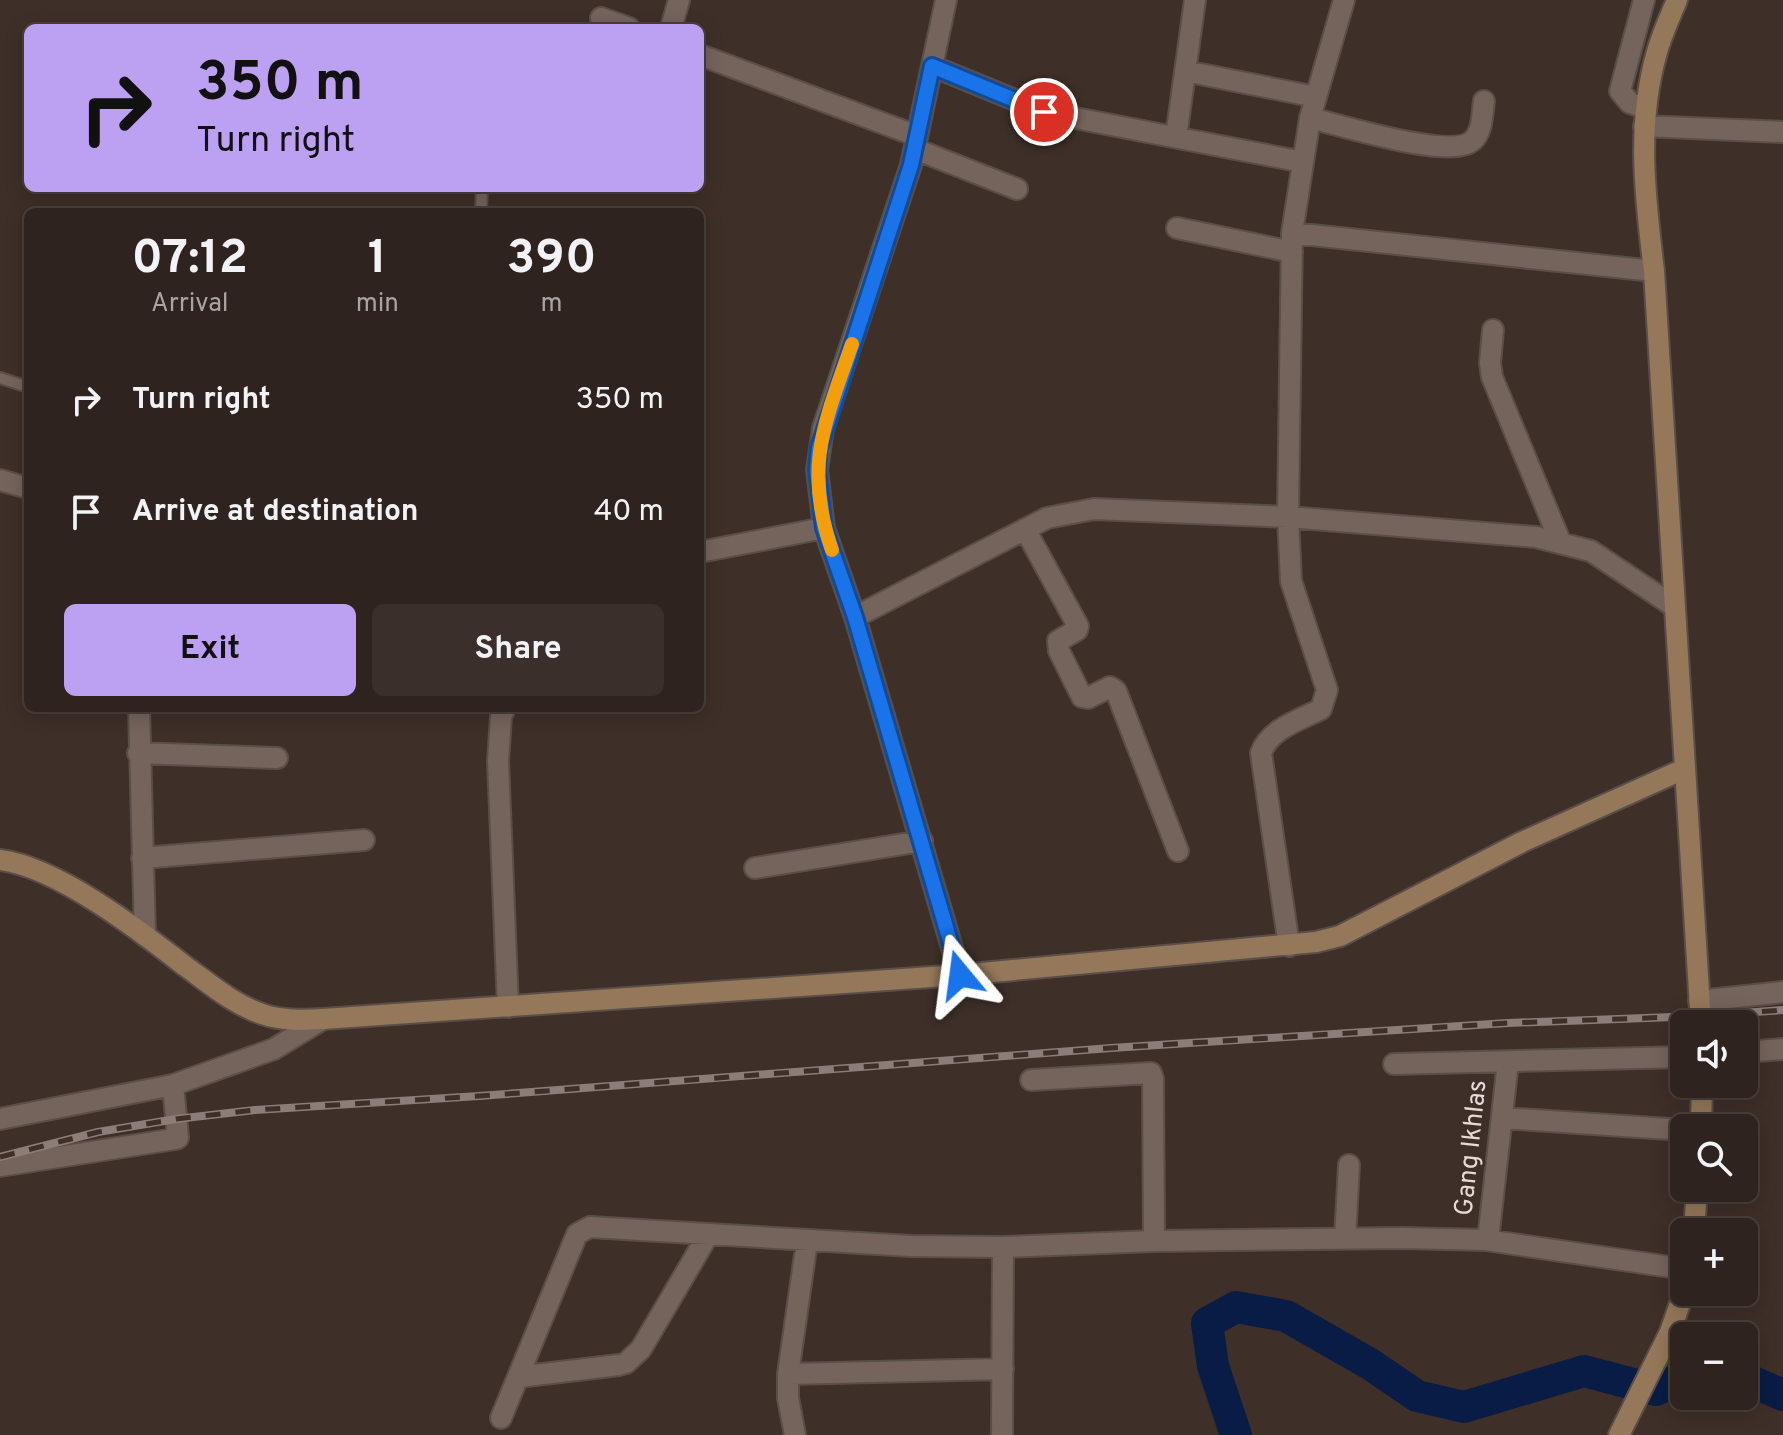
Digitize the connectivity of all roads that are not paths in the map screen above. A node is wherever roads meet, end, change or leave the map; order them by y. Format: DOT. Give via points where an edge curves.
graph roads {
  1 [pos="679,0"];
  2 [pos="946,0"];
  3 [pos="1195,0"];
  4 [pos="1344,0"];
  5 [pos="1644,0"];
  6 [pos="1677,0"];
  7 [pos="601,18"];
  8 [pos="618,24"];
  9 [pos="672,24"];
  10 [pos="704,57"];
  11 [pos="932,66"];
  12 [pos="1185,71"];
  13 [pos="1316,97"];
  14 [pos="1484,101"];
  15 [pos="1645,117"];
  16 [pos="1310,118"];
  17 [pos="1783,132"];
  18 [pos="1176,137"];
  19 [pos="916,142"];
  20 [pos="1303,162"];
  21 [pos="1017,189"];
  22 [pos="1177,228"];
  23 [pos="1292,243"];
  24 [pos="1654,271"];
  25 [pos="1493,330"];
  26 [pos="0,378"];
  27 [pos="24,386"];
  28 [pos="0,480"];
  29 [pos="24,487"];
  30 [pos="1288,517"];
  31 [pos="824,528"];
  32 [pos="1025,529"];
  33 [pos="1560,541"];
  34 [pos="704,551"];
  35 [pos="1675,607"];
  36 [pos="855,617"];
  37 [pos="139,712"];
  38 [pos="503,712"];
  39 [pos="138,753"];
  40 [pos="277,758"];
  41 [pos="1684,769"];
  42 [pos="364,840"];
  43 [pos="922,841"];
  44 [pos="1178,851"];
  45 [pos="142,858"];
  46 [pos="0,860"];
  47 [pos="755,868"];
  48 [pos="145,936"];
  49 [pos="1289,946"];
  50 [pos="960,975"];
  51 [pos="1783,992"];
  52 [pos="1699,1001"];
  53 [pos="508,1007"];
  54 [pos="1700,1010"];
  55 [pos="323,1019"];
  56 [pos="1783,1049"];
  57 [pos="1758,1051"];
  58 [pos="1670,1057"];
  59 [pos="1508,1062"];
  60 [pos="1394,1064"];
  61 [pos="1031,1080"];
  62 [pos="173,1085"];
  63 [pos="1503,1118"];
  64 [pos="0,1119"];
  65 [pos="1670,1129"];
  66 [pos="1349,1165"];
  67 [pos="0,1166"];
  68 [pos="708,1235"];
  69 [pos="1345,1239"];
  70 [pos="1488,1240"];
  71 [pos="807,1241"];
  72 [pos="1154,1241"];
  73 [pos="1003,1247"];
  74 [pos="1670,1267"];
  75 [pos="1679,1306"];
  76 [pos="1003,1369"];
  77 [pos="788,1374"];
  78 [pos="518,1377"];
  79 [pos="501,1418"];
  80 [pos="795,1435"];
  81 [pos="1002,1435"];
  82 [pos="1619,1435"];
  1 -- 9 [label="street"];
  2 -- 11 [label="street"];
  3 -- 12 [label="street"];
  4 -- 13 [label="street"];
  5 -- 15 [label="street" via="1620,91"];
  6 -- 15 [label="street" via="1657,52"];
  7 -- 8 [label="street"];
  10 -- 19 [label="street"];
  11 -- 18 [label="street" via="1044,112"];
  11 -- 19 [label="street"];
  12 -- 13 [label="street"];
  12 -- 18 [label="street"];
  13 -- 16 [label="street"];
  14 -- 16 [label="street" via="1479,134 1460,148"];
  15 -- 17 [label="street"];
  15 -- 24 [label="street" via="1643,183"];
  16 -- 20 [label="street"];
  18 -- 20 [label="street"];
  19 -- 21 [label="street"];
  19 -- 31 [label="street" via="819,448"];
  20 -- 23 [label="street"];
  22 -- 23 [label="street"];
  23 -- 24 [label="street"];
  23 -- 30 [label="street"];
  24 -- 35 [label="street"];
  25 -- 33 [label="street" via="1492,377"];
  26 -- 27 [label="lane"];
  28 -- 29 [label="street"];
  30 -- 32 [label="street" via="1094,509 1047,518"];
  30 -- 33 [label="street"];
  30 -- 49 [label="street" via="1291,581 1327,690 1321,709 1273,734 1261,753"];
  31 -- 34 [label="street"];
  31 -- 36 [label="street"];
  32 -- 36 [label="street"];
  32 -- 44 [label="street" via="1078,626 1058,641 1059,651 1082,697 1110,687 1116,691"];
  33 -- 35 [label="street" via="1591,551"];
  35 -- 41 [label="street"];
  36 -- 43 [label="street"];
  37 -- 39 [label="street"];
  38 -- 53 [label="street" via="498,761"];
  39 -- 40 [label="street"];
  39 -- 45 [label="street"];
  41 -- 49 [label="street" via="1522,842 1340,936"];
  41 -- 52 [label="street"];
  42 -- 45 [label="street"];
  43 -- 47 [label="street"];
  43 -- 50 [label="street"];
  45 -- 48 [label="street"];
  46 -- 48 [label="street" via="42,871"];
  48 -- 55 [label="street" via="231,1000 265,1015"];
  49 -- 50 [label="street"];
  50 -- 53 [label="street"];
  51 -- 52 [label="street"];
  52 -- 54 [label="street"];
  53 -- 55 [label="street"];
  55 -- 62 [label="street" via="274,1049"];
  56 -- 57 [label="street"];
  58 -- 59 [label="street"];
  59 -- 60 [label="street"];
  59 -- 63 [label="street, Gang Ikhlas"];
  61 -- 72 [label="street" via="1152,1074"];
  62 -- 64 [label="street"];
  62 -- 67 [label="street" via="178,1138"];
  63 -- 65 [label="street"];
  63 -- 70 [label="street, Gang Ikhlas"];
  66 -- 69 [label="street"];
  68 -- 71 [label="street"];
  68 -- 78 [label="street" via="633,1357 613,1366"];
  68 -- 78 [label="street" via="604,1226 583,1229"];
  69 -- 70 [label="street"];
  69 -- 72 [label="street"];
  70 -- 74 [label="street"];
  71 -- 73 [label="street"];
  71 -- 77 [label="street"];
  72 -- 73 [label="street"];
  73 -- 76 [label="street"];
  75 -- 82 [label="street"];
  76 -- 77 [label="street"];
  76 -- 81 [label="street"];
  77 -- 80 [label="street"];
  78 -- 79 [label="street"];
}
